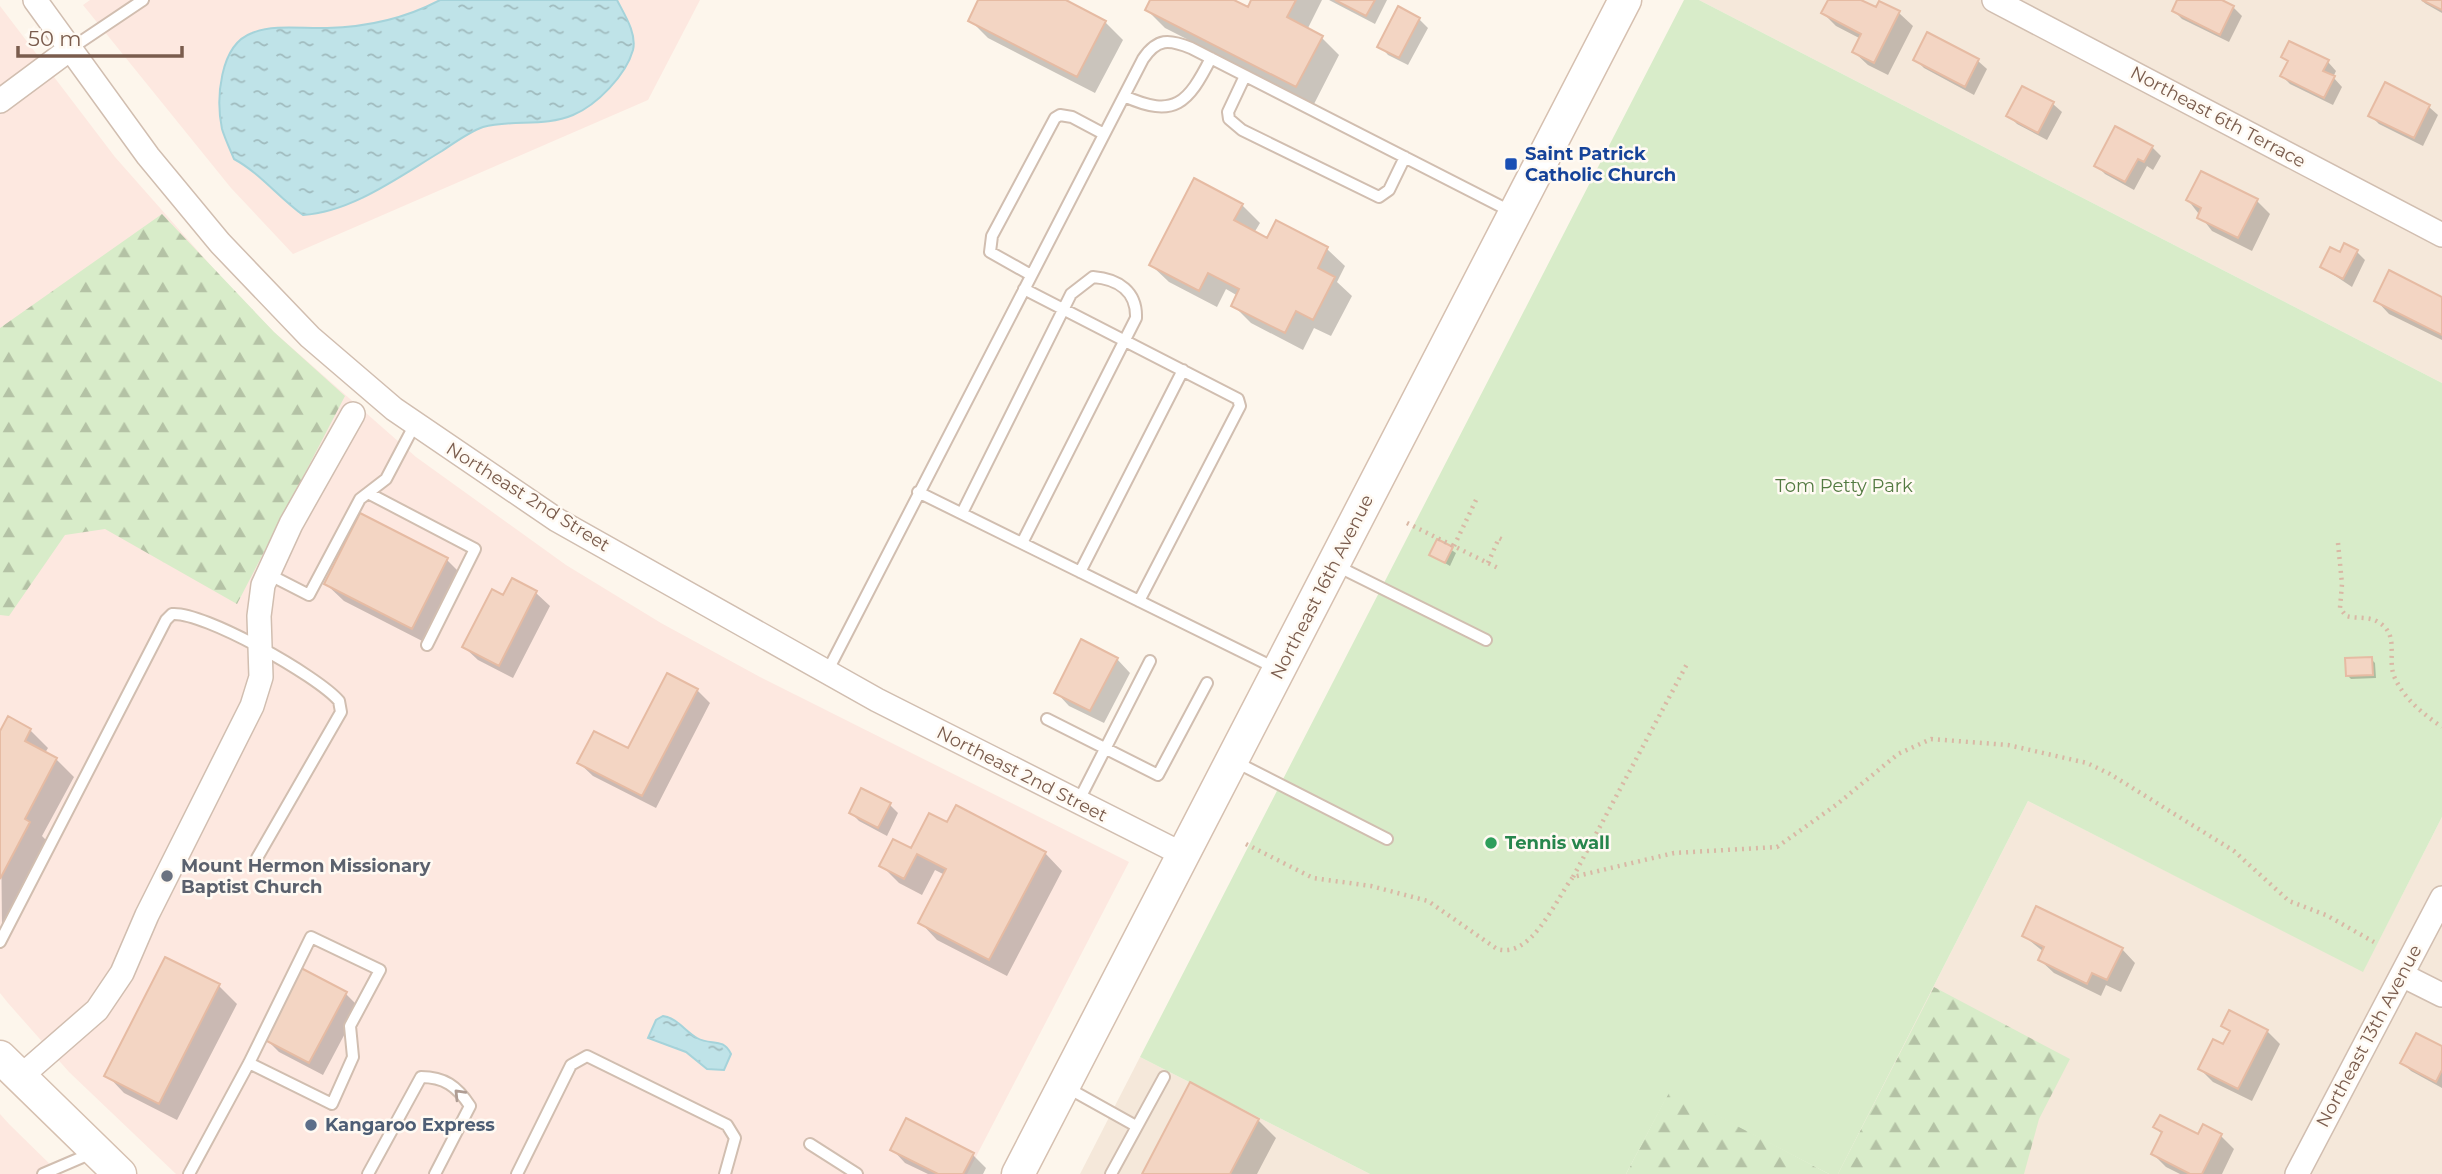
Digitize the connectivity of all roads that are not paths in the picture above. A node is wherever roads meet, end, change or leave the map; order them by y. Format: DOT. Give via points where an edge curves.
graph roads {
  1 [pos="35,0"];
  2 [pos="143,0"];
  3 [pos="1625,0"];
  4 [pos="1994,0"];
  5 [pos="70,49"];
  6 [pos="1211,58"];
  7 [pos="1245,76"];
  8 [pos="1124,96"];
  9 [pos="0,101"];
  10 [pos="1104,135"];
  11 [pos="1405,158"];
  12 [pos="1515,214"];
  13 [pos="2442,235"];
  14 [pos="1031,275"];
  15 [pos="1024,289"];
  16 [pos="1064,309"];
  17 [pos="1125,340"];
  18 [pos="1184,370"];
  19 [pos="354,414"];
  20 [pos="415,424"];
  21 [pos="918,492"];
  22 [pos="368,493"];
  23 [pos="962,513"];
  24 [pos="1021,543"];
  25 [pos="1334,564"];
  26 [pos="1080,572"];
  27 [pos="268,574"];
  28 [pos="1139,601"];
  29 [pos="1486,639"];
  30 [pos="427,645"];
  31 [pos="260,648"];
  32 [pos="1150,661"];
  33 [pos="1280,670"];
  34 [pos="827,671"];
  35 [pos="1207,683"];
  36 [pos="1047,719"];
  37 [pos="1106,749"];
  38 [pos="1233,761"];
  39 [pos="1078,802"];
  40 [pos="1387,839"];
  41 [pos="1184,856"];
  42 [pos="257,858"];
  43 [pos="2442,898"];
  44 [pos="0,942"];
  45 [pos="2402,975"];
  46 [pos="2442,995"];
  47 [pos="249,1063"];
  48 [pos="9,1068"];
  49 [pos="1164,1077"];
  50 [pos="1064,1086"];
  51 [pos="1136,1126"];
  52 [pos="810,1144"];
  53 [pos="95,1151"];
  54 [pos="43,1174"];
  55 [pos="120,1174"];
  56 [pos="189,1174"];
  57 [pos="369,1174"];
  58 [pos="435,1174"];
  59 [pos="517,1174"];
  60 [pos="725,1174"];
  61 [pos="857,1174"];
  62 [pos="1018,1174"];
  63 [pos="1111,1174"];
  64 [pos="2297,1174"];
  1 -- 5 [label="street, Northeast 2nd Street"];
  2 -- 5 [label="lane"];
  3 -- 12 [label="street, Northeast 16th Avenue"];
  4 -- 13 [label="street, Northeast 6th Terrace"];
  5 -- 9 [label="street"];
  5 -- 20 [label="street, Northeast 2nd Street" via="148,156 220,243 310,337"];
  6 -- 7 [label="lane"];
  6 -- 8 [label="lane" via="1189,96 1176,106 1155,107"];
  6 -- 8 [label="lane" via="1164,40 1149,49"];
  7 -- 11 [label="lane"];
  7 -- 11 [label="lane" via="1228,111 1229,119 1242,130 1379,197 1389,190"];
  8 -- 10 [label="lane"];
  10 -- 14 [label="lane"];
  10 -- 14 [label="lane" via="1072,117 1060,114 1055,118 992,236 990,251 995,257"];
  11 -- 12 [label="lane"];
  12 -- 25 [label="street, Northeast 16th Avenue"];
  14 -- 15 [label="lane"];
  15 -- 16 [label="lane"];
  15 -- 21 [label="lane"];
  16 -- 17 [label="lane"];
  16 -- 17 [label="lane" via="1071,294 1086,281 1093,277 1112,281 1135,300 1136,318"];
  16 -- 23 [label="lane"];
  17 -- 18 [label="lane"];
  17 -- 24 [label="lane"];
  18 -- 26 [label="lane"];
  18 -- 28 [label="lane" via="1233,396 1240,406"];
  19 -- 27 [label="street"];
  20 -- 22 [label="lane" via="386,479"];
  20 -- 34 [label="street, Northeast 2nd Street" via="557,520"];
  21 -- 23 [label="lane"];
  21 -- 34 [label="lane"];
  22 -- 27 [label="lane" via="360,499 309,595"];
  22 -- 30 [label="lane" via="475,549"];
  23 -- 24 [label="lane"];
  24 -- 26 [label="lane"];
  25 -- 29 [label="lane"];
  25 -- 33 [label="street, Northeast 16th Avenue"];
  26 -- 28 [label="lane"];
  27 -- 31 [label="street" via="259,616"];
  28 -- 33 [label="lane"];
  31 -- 42 [label="lane" via="330,691 341,712"];
  31 -- 44 [label="lane" via="190,616 172,614 166,620"];
  31 -- 48 [label="street" via="261,677 252,706 122,973 97,1010"];
  32 -- 37 [label="lane"];
  33 -- 38 [label="street, Northeast 16th Avenue"];
  34 -- 39 [label="street, Northeast 2nd Street"];
  35 -- 37 [label="lane" via="1158,775"];
  36 -- 37 [label="lane"];
  37 -- 39 [label="lane"];
  38 -- 40 [label="lane"];
  38 -- 41 [label="street, Northeast 16th Avenue"];
  39 -- 41 [label="street, Northeast 2nd Street"];
  41 -- 50 [label="street, Northeast 16th Avenue"];
  43 -- 45 [label="street, Northeast 13th Avenue"];
  45 -- 46 [label="street"];
  45 -- 64 [label="street, Northeast 13th Avenue"];
  47 -- 47 [label="lane" via="311,937 380,971 350,1026 354,1058 332,1104"];
  47 -- 56 [label="lane"];
  48 -- 53 [label="street"];
  49 -- 51 [label="lane"];
  50 -- 51 [label="lane"];
  50 -- 62 [label="street, Northeast 16th Avenue"];
  51 -- 63 [label="lane"];
  52 -- 61 [label="lane"];
  53 -- 54 [label="lane"];
  53 -- 55 [label="street"];
  58 -- 57 [label="lane, one-way" via="470,1106 460,1091 438,1077 421,1077"];
  59 -- 60 [label="lane" via="571,1065 587,1056 727,1125 735,1138"];
}
